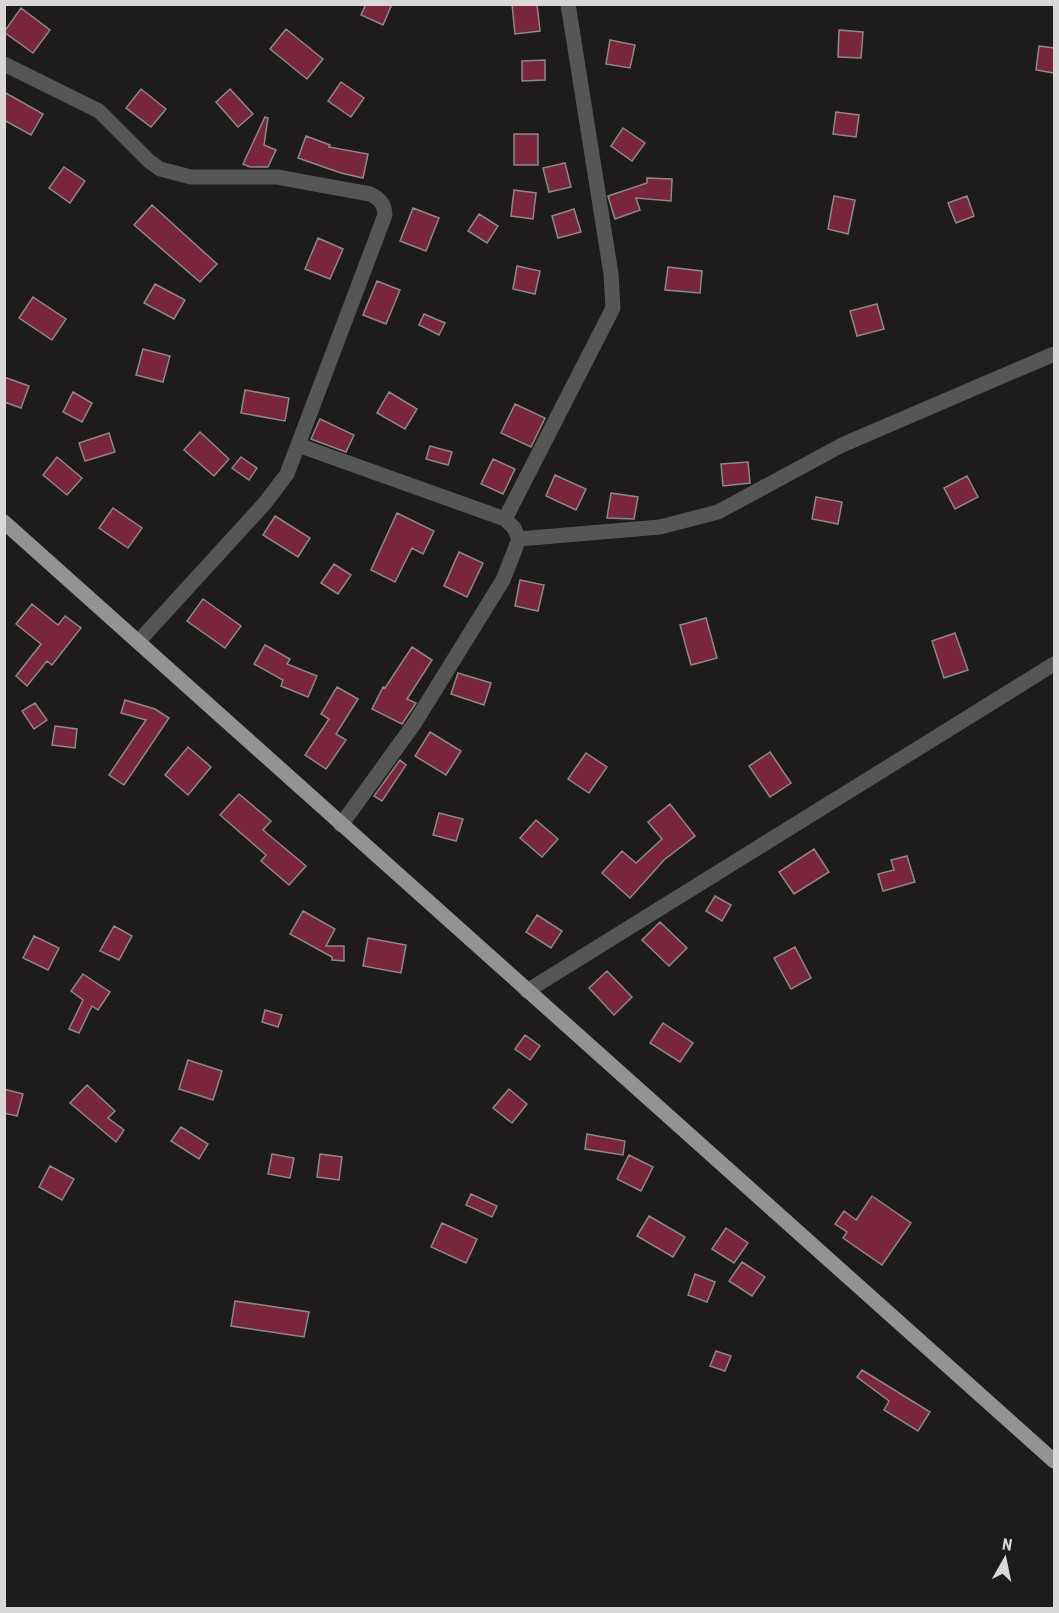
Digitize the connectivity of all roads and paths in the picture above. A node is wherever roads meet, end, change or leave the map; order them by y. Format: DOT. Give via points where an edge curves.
graph roads {
  1 [pos="568,4"];
  2 [pos="4,64"];
  3 [pos="1054,354"];
  4 [pos="298,445"];
  5 [pos="505,519"];
  6 [pos="4,522"];
  7 [pos="519,539"];
  8 [pos="138,642"];
  9 [pos="1054,664"];
  10 [pos="340,825"];
  11 [pos="527,991"];
  12 [pos="1054,1461"];
  1 -- 5 [label="street" via="613,309"];
  2 -- 4 [label="street" via="99,111 160,169 191,177 277,177 379,199 385,215"];
  3 -- 7 [label="street" via="842,445 718,512 660,527"];
  4 -- 5 [label="street"];
  4 -- 8 [label="street" via="287,474 265,504"];
  5 -- 7 [label="street"];
  6 -- 8 [label="main road"];
  7 -- 10 [label="street" via="503,580 420,715"];
  8 -- 10 [label="main road"];
  9 -- 11 [label="street"];
  10 -- 11 [label="main road"];
  11 -- 12 [label="main road"];
}
